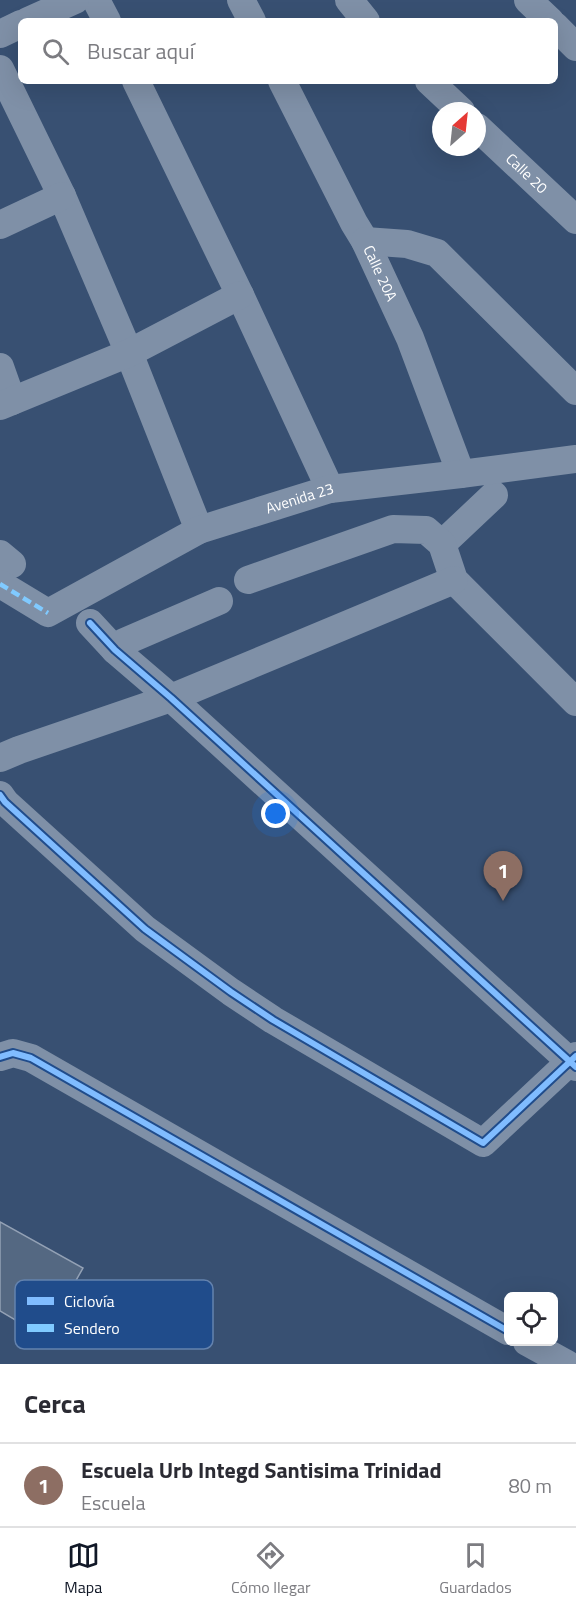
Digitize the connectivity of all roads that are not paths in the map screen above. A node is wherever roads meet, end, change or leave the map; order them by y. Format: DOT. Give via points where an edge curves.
graph roads {
  1 [pos="75,0"];
  2 [pos="96,0"];
  3 [pos="241,0"];
  4 [pos="349,0"];
  5 [pos="528,0"];
  6 [pos="35,18"];
  7 [pos="105,18"];
  8 [pos="250,18"];
  9 [pos="364,18"];
  10 [pos="546,18"];
  11 [pos="18,25"];
  12 [pos="558,29"];
  13 [pos="0,34"];
  14 [pos="576,47"];
  15 [pos="0,69"];
  16 [pos="137,84"];
  17 [pos="284,84"];
  18 [pos="432,84"];
  19 [pos="451,102"];
  20 [pos="486,135"];
  21 [pos="62,196"];
  22 [pos="576,220"];
  23 [pos="0,225"];
  24 [pos="365,241"];
  25 [pos="240,295"];
  26 [pos="129,353"];
  27 [pos="0,367"];
  28 [pos="576,391"];
  29 [pos="6,403"];
  30 [pos="576,459"];
  31 [pos="461,474"];
  32 [pos="330,489"];
  33 [pos="494,495"];
  34 [pos="199,530"];
  35 [pos="442,544"];
  36 [pos="4,568"];
  37 [pos="248,580"];
  38 [pos="454,580"];
  39 [pos="219,600"];
  40 [pos="90,622"];
  41 [pos="115,650"];
  42 [pos="171,699"];
  43 [pos="576,702"];
  44 [pos="0,758"];
  45 [pos="0,795"];
  46 [pos="0,1057"];
  47 [pos="574,1061"];
  48 [pos="504,1329"];
  49 [pos="536,1346"];
  50 [pos="567,1364"];
  1 -- 6 [label="street"];
  2 -- 7 [label="street"];
  3 -- 8 [label="street"];
  4 -- 9 [label="street"];
  5 -- 10 [label="street"];
  11 -- 13 [label="street"];
  12 -- 14 [label="street"];
  15 -- 21 [label="street"];
  16 -- 25 [label="street"];
  17 -- 24 [label="street, Calle 20A"];
  18 -- 19 [label="street"];
  20 -- 22 [label="street, Calle 20"];
  21 -- 23 [label="street"];
  21 -- 26 [label="street"];
  24 -- 28 [label="street" via="407,244 437,253"];
  24 -- 31 [label="street, Calle 20A" via="410,338"];
  25 -- 26 [label="street"];
  25 -- 32 [label="street"];
  26 -- 29 [label="street"];
  26 -- 34 [label="street"];
  27 -- 29 [label="street"];
  30 -- 31 [label="street, Avenida 23"];
  31 -- 32 [label="street, Avenida 23"];
  32 -- 34 [label="street, Avenida 23"];
  33 -- 35 [label="street"];
  34 -- 36 [label="street, Avenida 23" via="48,614"];
  35 -- 37 [label="street" via="426,530 393,529"];
  35 -- 38 [label="street"];
  38 -- 42 [label="street"];
  38 -- 43 [label="street"];
  39 -- 41 [label="street" via="124,642"];
  40 -- 41 [label="street"];
  41 -- 42 [label="street"];
  42 -- 44 [label="street"];
  42 -- 47 [label="street"];
  45 -- 47 [label="street" via="145,929 231,992 483,1143"];
  46 -- 48 [label="street" via="13,1053 31,1058"];
  49 -- 50 [label="street"];
}
